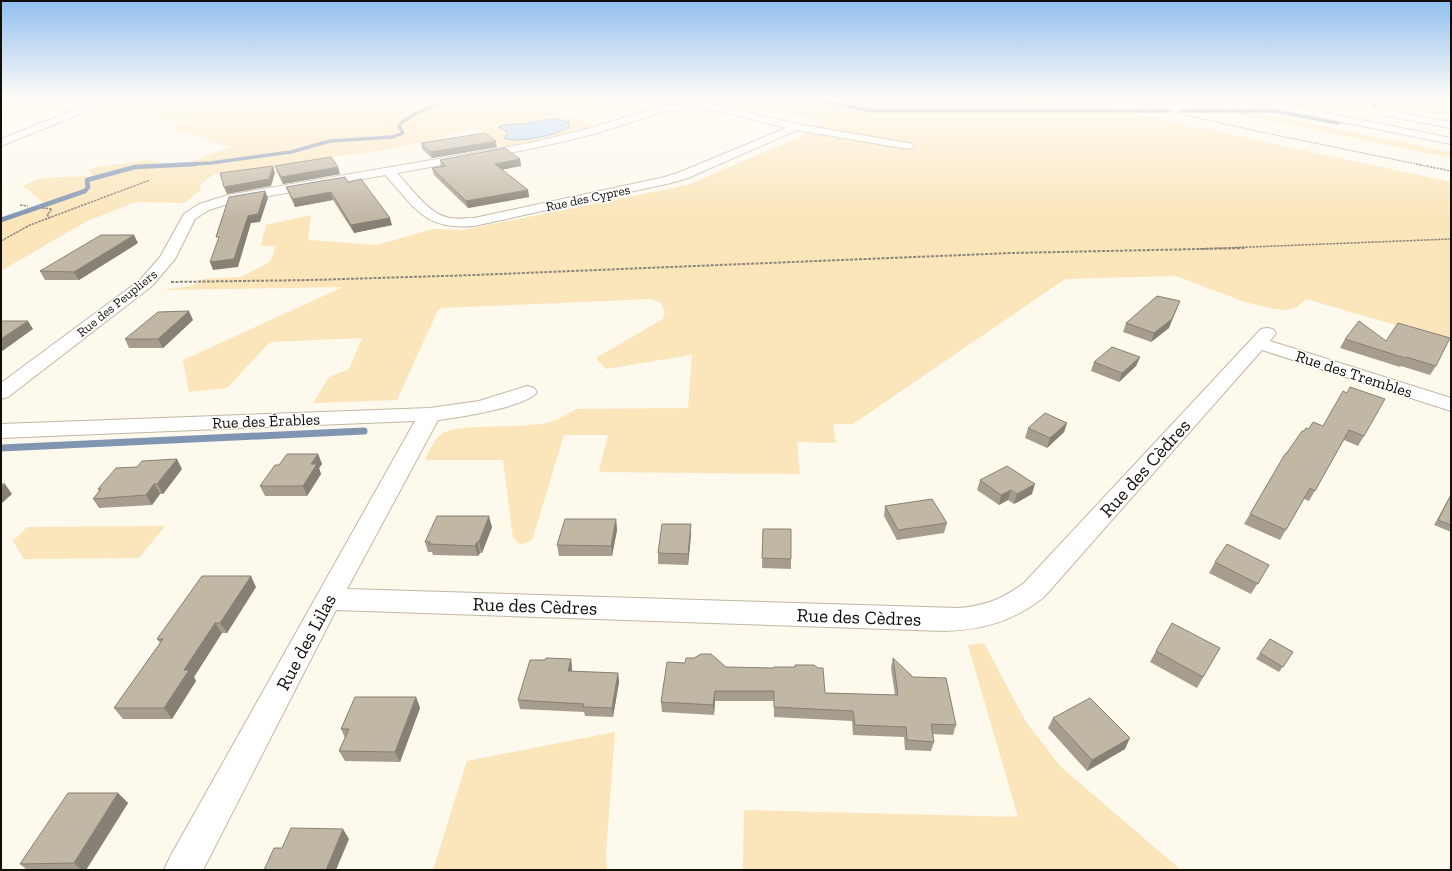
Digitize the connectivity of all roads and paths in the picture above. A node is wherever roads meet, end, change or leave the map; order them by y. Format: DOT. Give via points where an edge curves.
graph roads {
  1 [pos="12,139"];
  2 [pos="564,139"];
  3 [pos="768,139"];
  4 [pos="865,139"];
  5 [pos="1293,139"];
  6 [pos="1439,139"];
  7 [pos="1451,141"];
  8 [pos="1,143"];
  9 [pos="908,146"];
  10 [pos="1451,171"];
  11 [pos="389,172"];
  12 [pos="150,180"];
  13 [pos="20,205"];
  14 [pos="28,206"];
  15 [pos="42,208"];
  16 [pos="50,218"];
  17 [pos="1451,239"];
  18 [pos="1,241"];
  19 [pos="146,283"];
  20 [pos="1262,338"];
  21 [pos="527,392"];
  22 [pos="1,393"];
  23 [pos="1451,405"];
  24 [pos="430,414"];
  25 [pos="1,431"];
  26 [pos="328,599"];
  27 [pos="183,870"];
  1 -- 8 [label="main road"];
  2 -- 11 [label="main road, Rue des Peupliers"];
  3 -- 11 [label="main road, Rue des Cypres" via="667,180 474,222 443,221 431,215"];
  4 -- 9 [label="main road, Rue des Peupliers"];
  5 -- 10 [label="path"];
  6 -- 7 [label="main road"];
  11 -- 19 [label="main road, Rue des Peupliers" via="242,197 204,207 189,217 167,259"];
  12 -- 16 [label="path"];
  13 -- 14 [label="path"];
  15 -- 16 [label="path" via="52,209 47,215"];
  16 -- 18 [label="path" via="20,229"];
  17 -- 19 [label="path" via="1246,248 1012,253 467,276"];
  19 -- 22 [label="main road, Rue des Peupliers"];
  20 -- 23 [label="main road, Rue des Trembles"];
  20 -- 26 [label="main road, Rue des Cèdres" via="1034,590 1021,601 988,616 968,620 945,620"];
  21 -- 24 [label="main road, Rue des Érables" via="489,406"];
  24 -- 25 [label="main road, Rue des Érables"];
  24 -- 26 [label="main road, Rue des Lilas"];
  26 -- 27 [label="main road, Rue des Lilas"];
}
